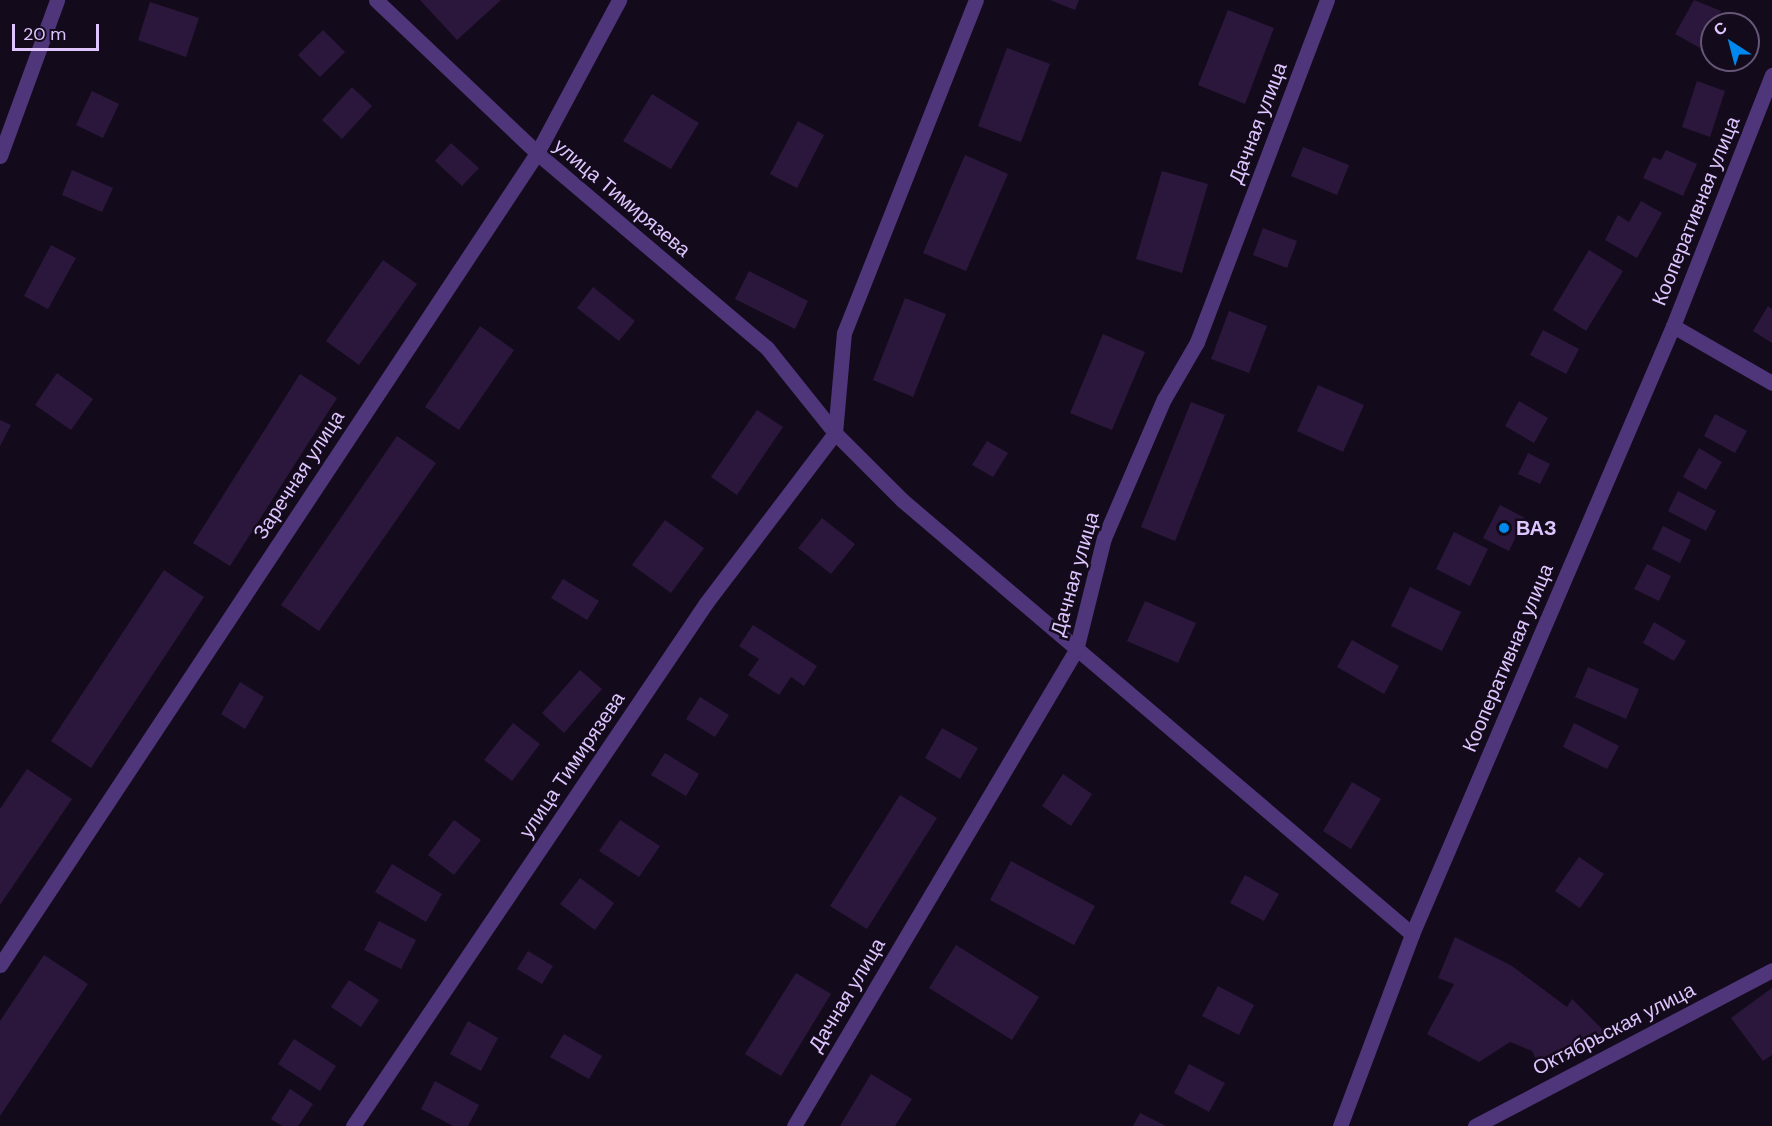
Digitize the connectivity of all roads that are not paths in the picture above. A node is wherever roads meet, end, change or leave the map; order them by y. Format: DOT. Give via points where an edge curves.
graph roads {
  1 [pos="57,0"];
  2 [pos="376,0"];
  3 [pos="619,0"];
  4 [pos="976,0"];
  5 [pos="1327,0"];
  6 [pos="1772,75"];
  7 [pos="537,153"];
  8 [pos="0,156"];
  9 [pos="1673,326"];
  10 [pos="1772,383"];
  11 [pos="835,433"];
  12 [pos="1076,650"];
  13 [pos="1412,934"];
  14 [pos="0,965"];
  15 [pos="1772,970"];
  16 [pos="353,1126"];
  17 [pos="794,1126"];
  18 [pos="1340,1126"];
  19 [pos="1475,1126"];
  1 -- 8 [label="street"];
  2 -- 7 [label="street, улица Тимирязева"];
  3 -- 7 [label="street, Заречная улица"];
  4 -- 11 [label="street" via="844,333"];
  5 -- 12 [label="street, Дачная улица" via="1197,342 1164,399 1104,538"];
  6 -- 9 [label="street, Кооперативная улица"];
  7 -- 11 [label="street, улица Тимирязева" via="767,348"];
  7 -- 14 [label="street, Заречная улица"];
  9 -- 10 [label="street"];
  9 -- 13 [label="street, Кооперативная улица"];
  11 -- 12 [label="street, улица Тимирязева" via="902,500"];
  11 -- 16 [label="street, улица Тимирязева" via="706,603"];
  12 -- 13 [label="street, улица Тимирязева"];
  12 -- 17 [label="street, Дачная улица"];
  13 -- 18 [label="street, Кооперативная улица"];
  15 -- 19 [label="street, Октябрьская улица"];
}
